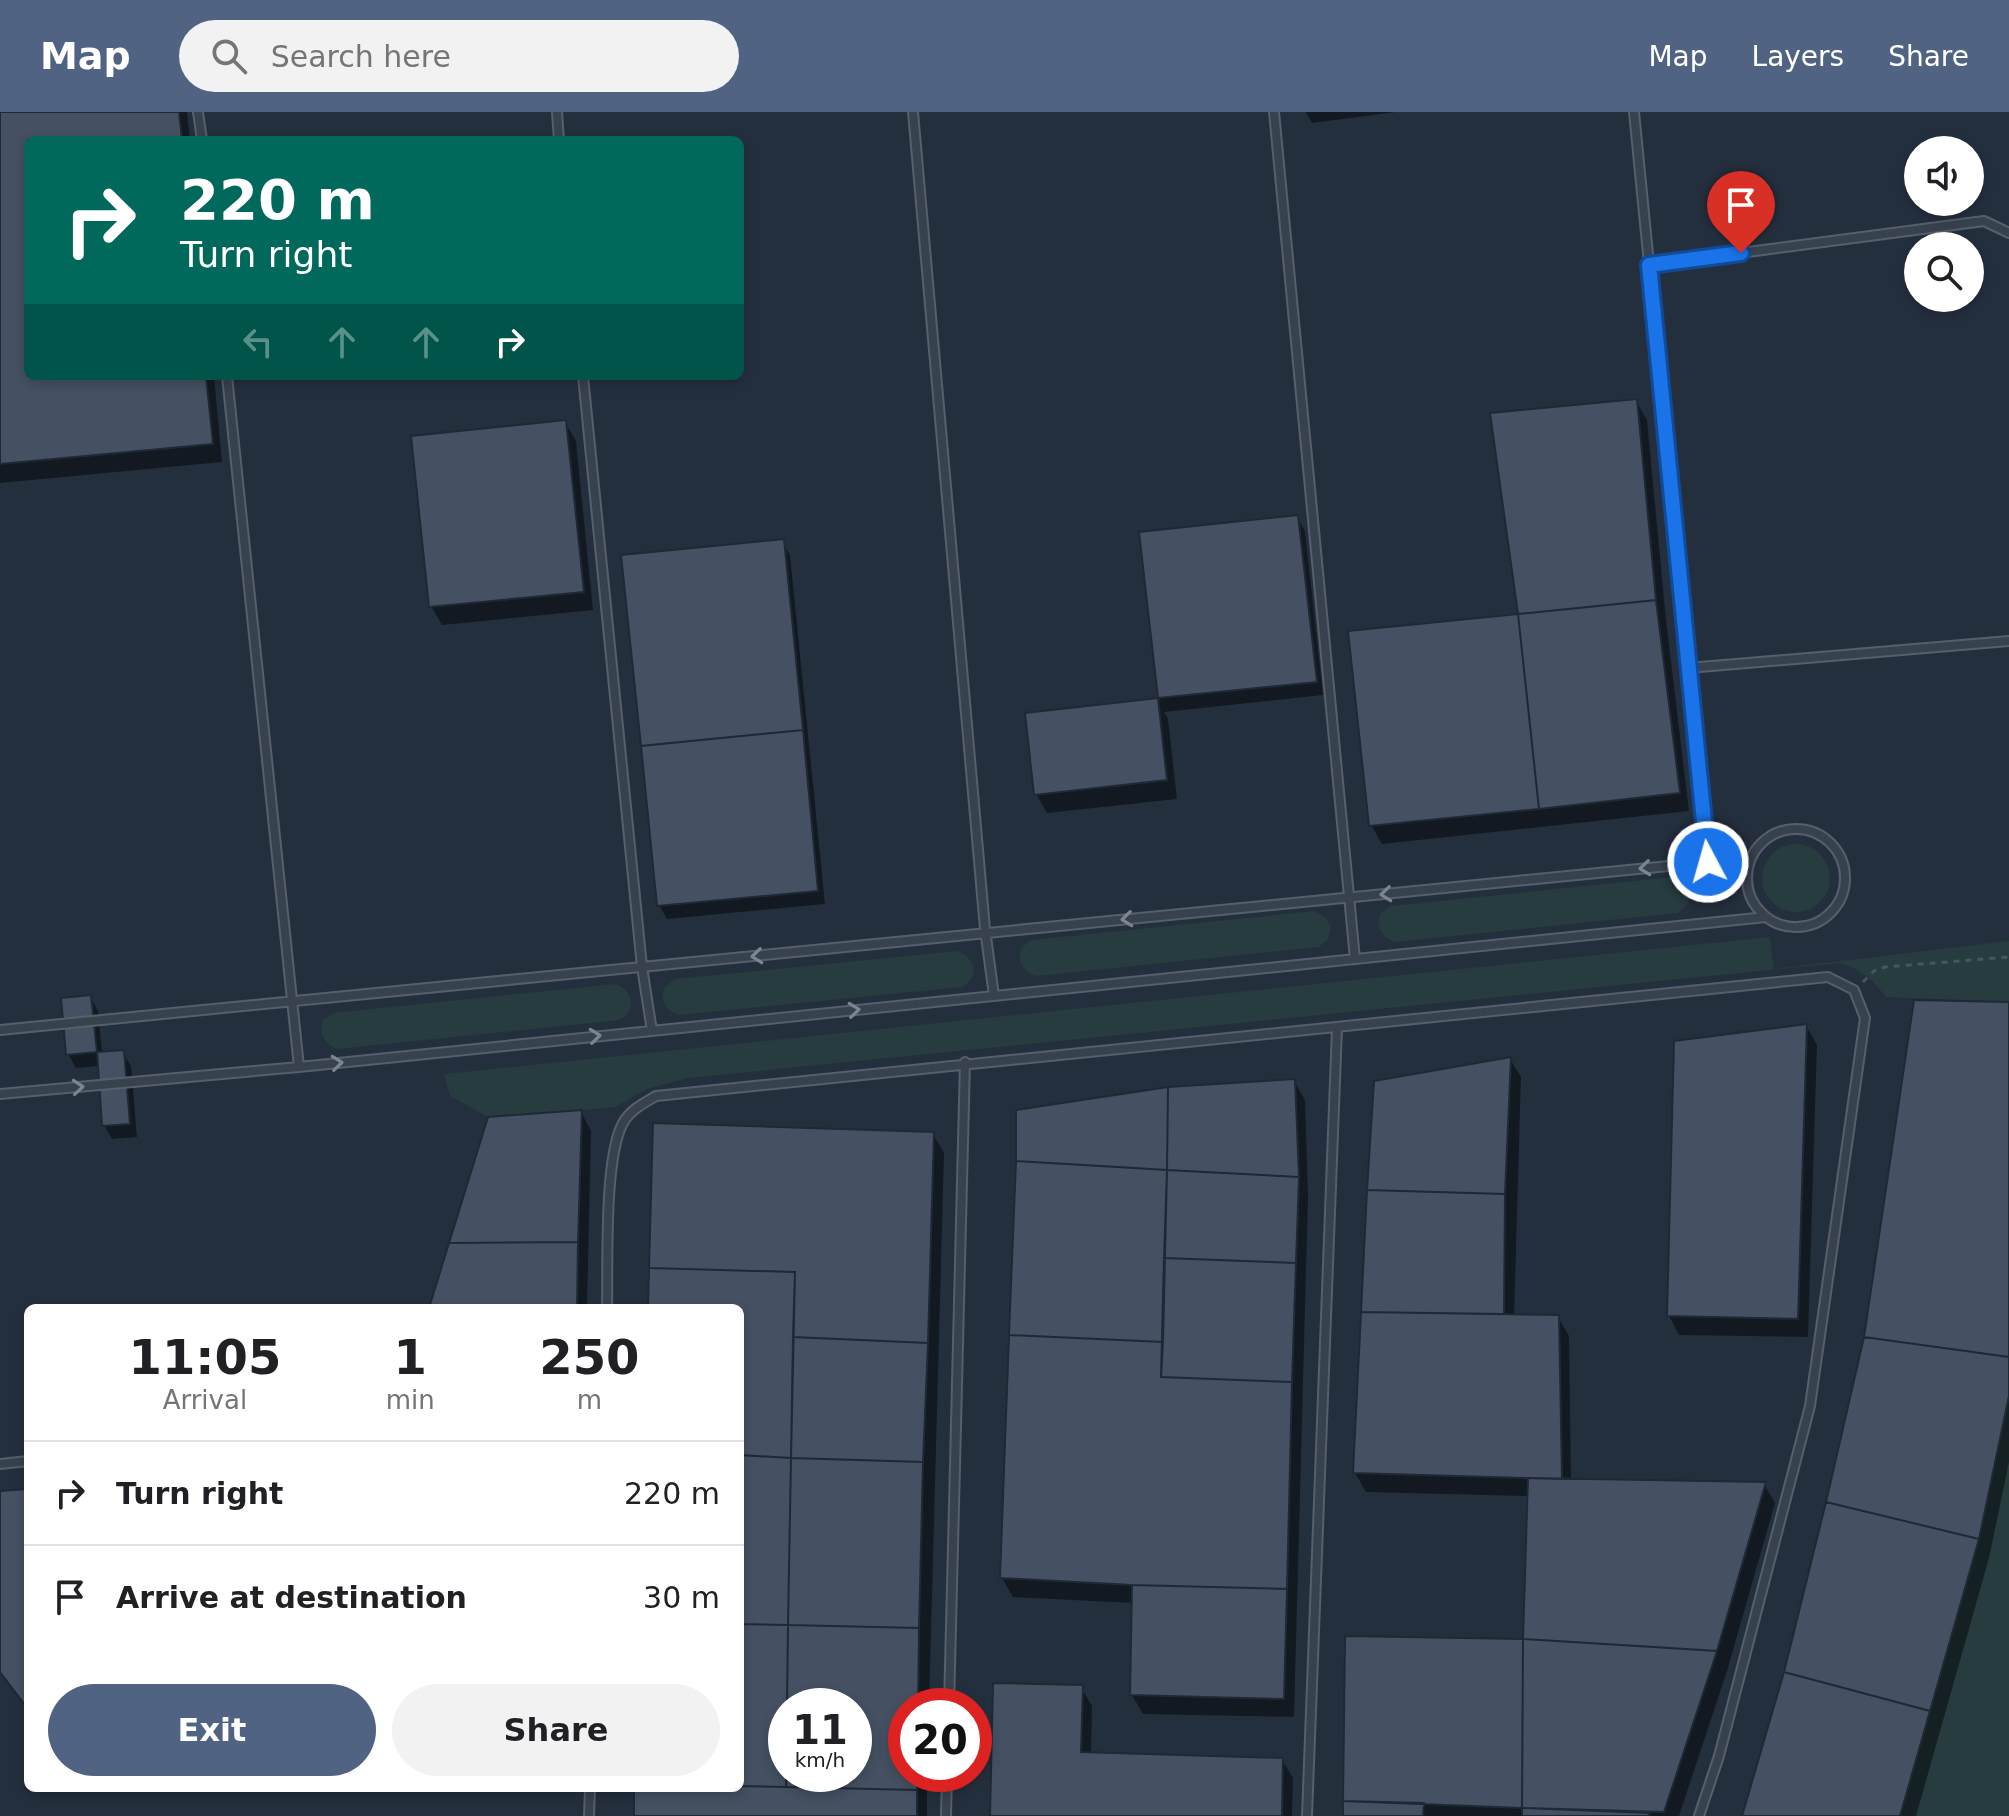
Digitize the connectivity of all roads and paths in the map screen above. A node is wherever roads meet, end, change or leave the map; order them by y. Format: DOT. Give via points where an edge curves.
graph roads {
  1 [pos="198,112"];
  2 [pos="557,112"];
  3 [pos="913,112"];
  4 [pos="1274,112"];
  5 [pos="1634,112"];
  6 [pos="201,136"];
  7 [pos="559,136"];
  8 [pos="2009,233"];
  9 [pos="1649,265"];
  10 [pos="227,380"];
  11 [pos="583,380"];
  12 [pos="2009,641"];
  13 [pos="1688,668"];
  14 [pos="1750,858"];
  15 [pos="1708,862"];
  16 [pos="1350,897"];
  17 [pos="1766,917"];
  18 [pos="986,933"];
  19 [pos="2009,957"];
  20 [pos="1355,959"];
  21 [pos="642,967"];
  22 [pos="1854,990"];
  23 [pos="994,996"];
  24 [pos="294,1001"];
  25 [pos="1337,1028"];
  26 [pos="0,1030"];
  27 [pos="652,1031"];
  28 [pos="965,1062"];
  29 [pos="299,1067"];
  30 [pos="0,1094"];
  31 [pos="607,1304"];
  32 [pos="24,1461"];
  33 [pos="0,1464"];
  34 [pos="949,1688"];
  35 [pos="590,1792"];
  36 [pos="947,1792"];
  37 [pos="589,1816"];
  38 [pos="946,1816"];
  39 [pos="1307,1816"];
  40 [pos="1699,1816"];
  1 -- 6 [label="lane"];
  2 -- 7 [label="lane"];
  3 -- 18 [label="lane"];
  4 -- 16 [label="lane"];
  5 -- 9 [label="lane"];
  8 -- 9 [label="lane" via="1984,221"];
  9 -- 13 [label="lane"];
  10 -- 24 [label="lane"];
  11 -- 21 [label="lane"];
  12 -- 13 [label="lane"];
  13 -- 15 [label="lane"];
  14 -- 15 [label="lane"];
  14 -- 17 [label="lane" via="1748,891"];
  14 -- 17 [label="lane" via="1766,838 1789,828 1822,836 1842,862 1843,893 1825,918 1795,927"];
  15 -- 16 [label="lane, one-way"];
  16 -- 18 [label="lane, one-way"];
  16 -- 20 [label="lane"];
  17 -- 20 [label="lane"];
  18 -- 21 [label="lane, one-way"];
  18 -- 23 [label="lane"];
  19 -- 22 [label="path" via="1885,967"];
  20 -- 23 [label="lane"];
  21 -- 24 [label="lane"];
  21 -- 27 [label="lane"];
  22 -- 25 [label="lane" via="1828,977"];
  22 -- 40 [label="lane" via="1865,1018 1810,1406"];
  27 -- 23 [label="lane, one-way"];
  24 -- 26 [label="lane"];
  24 -- 29 [label="lane"];
  25 -- 28 [label="lane"];
  25 -- 39 [label="lane"];
  29 -- 27 [label="lane, one-way"];
  28 -- 31 [label="lane" via="656,1096 638,1106 623,1121 615,1141"];
  28 -- 34 [label="lane"];
  30 -- 29 [label="lane, one-way"];
  32 -- 33 [label="lane"];
  35 -- 37 [label="lane"];
  36 -- 38 [label="lane"];
}
